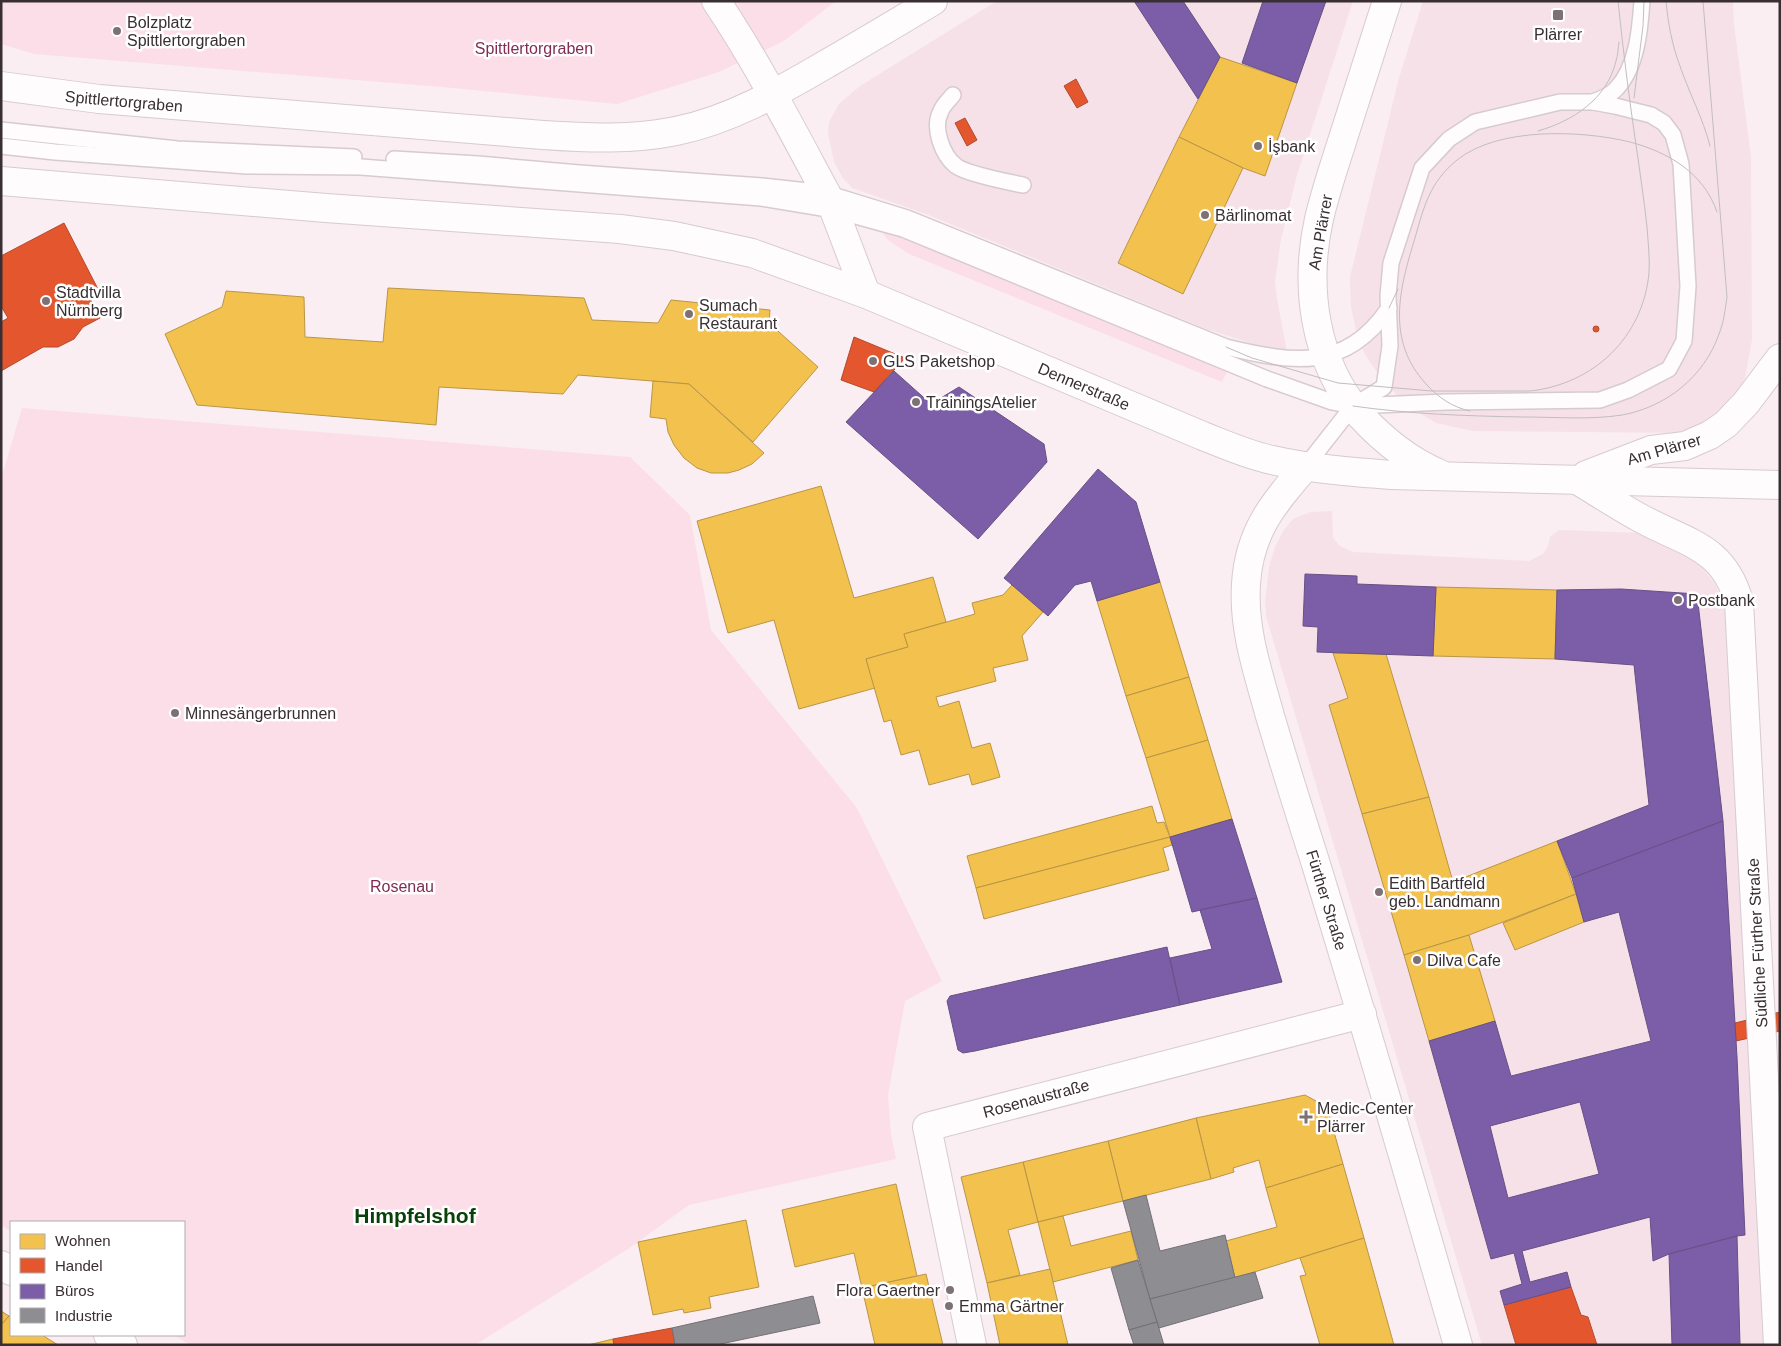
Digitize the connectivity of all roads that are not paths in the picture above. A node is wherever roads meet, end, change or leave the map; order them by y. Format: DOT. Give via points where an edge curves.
graph roads {
  1 [pos="716,1"];
  2 [pos="933,1"];
  3 [pos="1387,1"];
  4 [pos="1642,1"];
  5 [pos="1,86"];
  6 [pos="772,95"];
  7 [pos="953,95"];
  8 [pos="1592,102"];
  9 [pos="1,130"];
  10 [pos="1,146"];
  11 [pos="1,181"];
  12 [pos="1023,185"];
  13 [pos="830,202"];
  14 [pos="866,294"];
  15 [pos="1389,308"];
  16 [pos="1325,356"];
  17 [pos="1780,358"];
  18 [pos="1353,406"];
  19 [pos="1305,466"];
  20 [pos="1445,477"];
  21 [pos="1576,479"];
  22 [pos="1780,485"];
  23 [pos="1362,1014"];
  24 [pos="110,1336"];
  25 [pos="123,1345"];
  26 [pos="972,1345"];
  27 [pos="1458,1345"];
  28 [pos="1778,1345"];
  1 -- 6 [label="main road"];
  2 -- 6 [label="main road, Spittlertorgraben"];
  3 -- 16 [label="main road, Am Plärrer" via="1319,221 1312,290"];
  4 -- 8 [label="lane" via="1636,46 1624,77 1616,90"];
  5 -- 6 [label="main road, Spittlertorgraben" via="99,99 607,138 660,134 688,128 732,114"];
  6 -- 13 [label="main road"];
  7 -- 12 [label="lane" via="940,112 938,132 945,154 957,167"];
  8 -- 15 [label="lane" via="1560,102 1475,122 1449,139 1422,168 1391,263"];
  8 -- 18 [label="lane" via="1651,115 1664,123 1673,135 1681,164 1688,286 1684,341 1669,369 1600,400"];
  9 -- 13 [label="lane" via="177,149 478,164 762,186"];
  10 -- 13 [label="lane" via="227,164 391,169"];
  11 -- 14 [label="main road, Dennerstraße" via="648,232 752,253"];
  13 -- 14 [label="main road"];
  13 -- 16 [label="lane" via="907,218 1226,347 1277,358"];
  13 -- 18 [label="lane" via="1267,378 1332,402"];
  14 -- 19 [label="main road, Dennerstraße" via="1232,448"];
  15 -- 16 [label="lane" via="1362,339"];
  15 -- 18 [label="lane" via="1390,346 1384,387"];
  16 -- 18 [label="main road, Am Plärrer"];
  17 -- 21 [label="main road, Am Plärrer" via="1746,403 1710,435 1685,446 1651,450"];
  18 -- 19 [label="lane"];
  18 -- 20 [label="main road, Am Plärrer" via="1390,444"];
  19 -- 20 [label="main road, Am Plärrer"];
  19 -- 23 [label="main road, Fürther Straße" via="1274,502 1251,548 1246,584 1248,638"];
  20 -- 21 [label="main road, Am Plärrer"];
  21 -- 22 [label="main road, Am Plärrer"];
  21 -- 28 [label="main road, Südliche Fürther Straße" via="1644,520 1707,552 1731,578 1739,602"];
  23 -- 26 [label="main road, Rosenaustraße" via="926,1127"];
  23 -- 27 [label="main road, Fürther Straße"];
  24 -- 25 [label="main road"];
}
